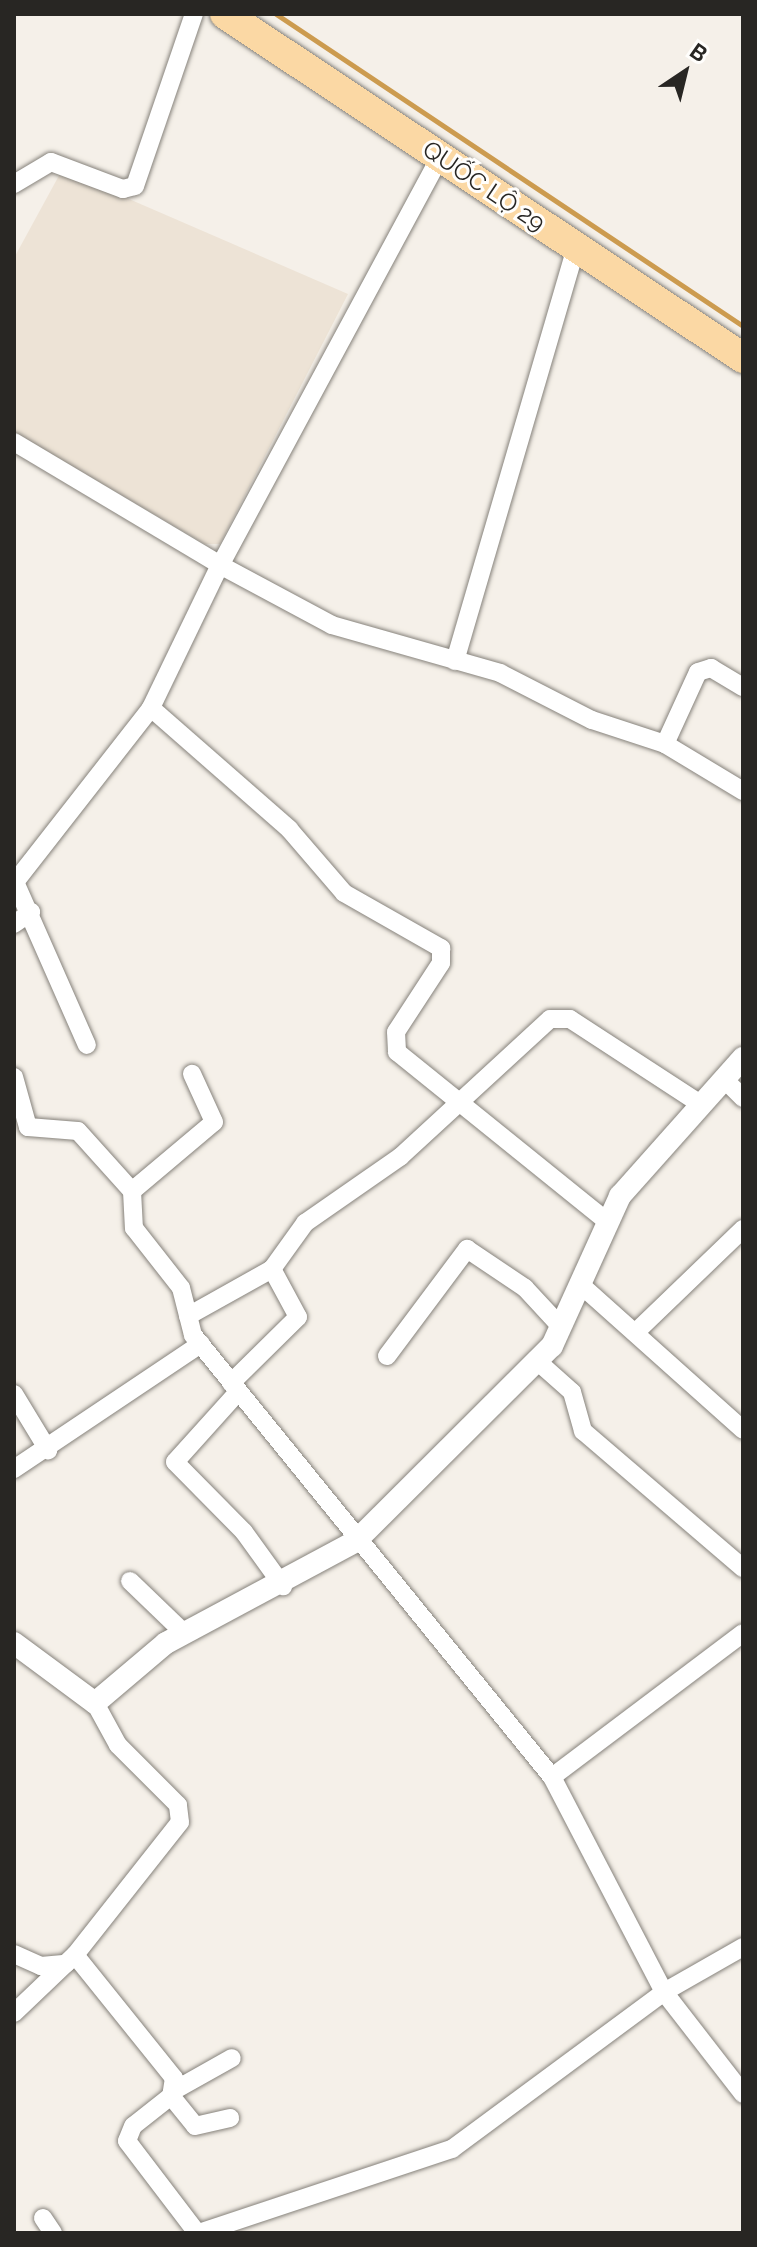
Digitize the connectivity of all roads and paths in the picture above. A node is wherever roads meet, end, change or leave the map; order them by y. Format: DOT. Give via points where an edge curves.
graph roads {
  1 [pos="194,14"];
  2 [pos="225,14"];
  3 [pos="440,157"];
  4 [pos="14,184"];
  5 [pos="576,247"];
  6 [pos="743,358"];
  7 [pos="14,442"];
  8 [pos="220,565"];
  9 [pos="455,661"];
  10 [pos="743,687"];
  11 [pos="151,708"];
  12 [pos="665,744"];
  13 [pos="743,791"];
  14 [pos="31,912"];
  15 [pos="14,924"];
  16 [pos="87,1045"];
  17 [pos="743,1058"];
  18 [pos="192,1074"];
  19 [pos="14,1077"];
  20 [pos="724,1079"];
  21 [pos="743,1098"];
  22 [pos="699,1103"];
  23 [pos="453,1104"];
  24 [pos="132,1191"];
  25 [pos="608,1222"];
  26 [pos="743,1229"];
  27 [pos="272,1269"];
  28 [pos="581,1285"];
  29 [pos="188,1316"];
  30 [pos="562,1328"];
  31 [pos="638,1330"];
  32 [pos="201,1344"];
  33 [pos="387,1356"];
  34 [pos="536,1360"];
  35 [pos="235,1387"];
  36 [pos="14,1394"];
  37 [pos="743,1430"];
  38 [pos="48,1450"];
  39 [pos="14,1469"];
  40 [pos="356,1541"];
  41 [pos="743,1568"];
  42 [pos="130,1581"];
  43 [pos="283,1586"];
  44 [pos="184,1633"];
  45 [pos="743,1633"];
  46 [pos="14,1643"];
  47 [pos="95,1703"];
  48 [pos="552,1777"];
  49 [pos="743,1947"];
  50 [pos="14,1954"];
  51 [pos="71,1960"];
  52 [pos="664,1992"];
  53 [pos="14,2013"];
  54 [pos="232,2058"];
  55 [pos="173,2093"];
  56 [pos="743,2094"];
  57 [pos="230,2118"];
  58 [pos="206,2232"];
  1 -- 4 [label="street" via="135,186 123,189 51,162"];
  2 -- 3 [label="highway, QUỐC LỘ 29"];
  3 -- 5 [label="highway, QUỐC LỘ 29"];
  3 -- 8 [label="street"];
  5 -- 6 [label="highway, QUỐC LỘ 29"];
  5 -- 9 [label="street"];
  7 -- 8 [label="street"];
  8 -- 9 [label="street" via="332,625"];
  8 -- 11 [label="street"];
  9 -- 12 [label="street"];
  10 -- 12 [label="street" via="711,668 698,672"];
  11 -- 14 [label="street" via="15,882"];
  11 -- 23 [label="street" via="289,829 344,893 441,948 441,963 394,1042 403,1061"];
  12 -- 13 [label="street"];
  14 -- 15 [label="street"];
  14 -- 16 [label="street"];
  17 -- 20 [label="street"];
  18 -- 24 [label="street" via="214,1122"];
  19 -- 24 [label="street" via="28,1127 78,1131"];
  20 -- 21 [label="street"];
  20 -- 22 [label="street"];
  22 -- 23 [label="street" via="562,1016"];
  22 -- 25 [label="street" via="620,1196"];
  23 -- 25 [label="street"];
  23 -- 27 [label="street" via="400,1157 305,1223"];
  24 -- 29 [label="street" via="134,1228 181,1288"];
  25 -- 28 [label="street"];
  26 -- 31 [label="street"];
  27 -- 29 [label="street"];
  27 -- 35 [label="street" via="298,1317"];
  28 -- 30 [label="street"];
  28 -- 31 [label="street"];
  29 -- 32 [label="street"];
  30 -- 33 [label="street" via="525,1288 467,1249"];
  30 -- 34 [label="street"];
  31 -- 37 [label="street"];
  32 -- 35 [label="street"];
  32 -- 38 [label="street"];
  34 -- 40 [label="street"];
  34 -- 41 [label="street" via="572,1392 583,1431"];
  35 -- 40 [label="street"];
  35 -- 43 [label="street" via="175,1462 244,1532"];
  36 -- 38 [label="street"];
  38 -- 39 [label="street"];
  40 -- 43 [label="street"];
  40 -- 48 [label="street"];
  42 -- 44 [label="street"];
  43 -- 44 [label="street"];
  44 -- 47 [label="street"];
  45 -- 48 [label="street"];
  46 -- 47 [label="street"];
  47 -- 51 [label="street" via="118,1745 181,1814 177,1830"];
  48 -- 52 [label="street"];
  49 -- 52 [label="street"];
  50 -- 51 [label="street" via="41,1966"];
  51 -- 53 [label="street"];
  51 -- 55 [label="street" via="174,2078"];
  52 -- 56 [label="street"];
  52 -- 58 [label="street" via="452,2149"];
  54 -- 55 [label="street"];
  55 -- 57 [label="street" via="195,2126"];
  55 -- 58 [label="street" via="133,2126 127,2141"];
}
